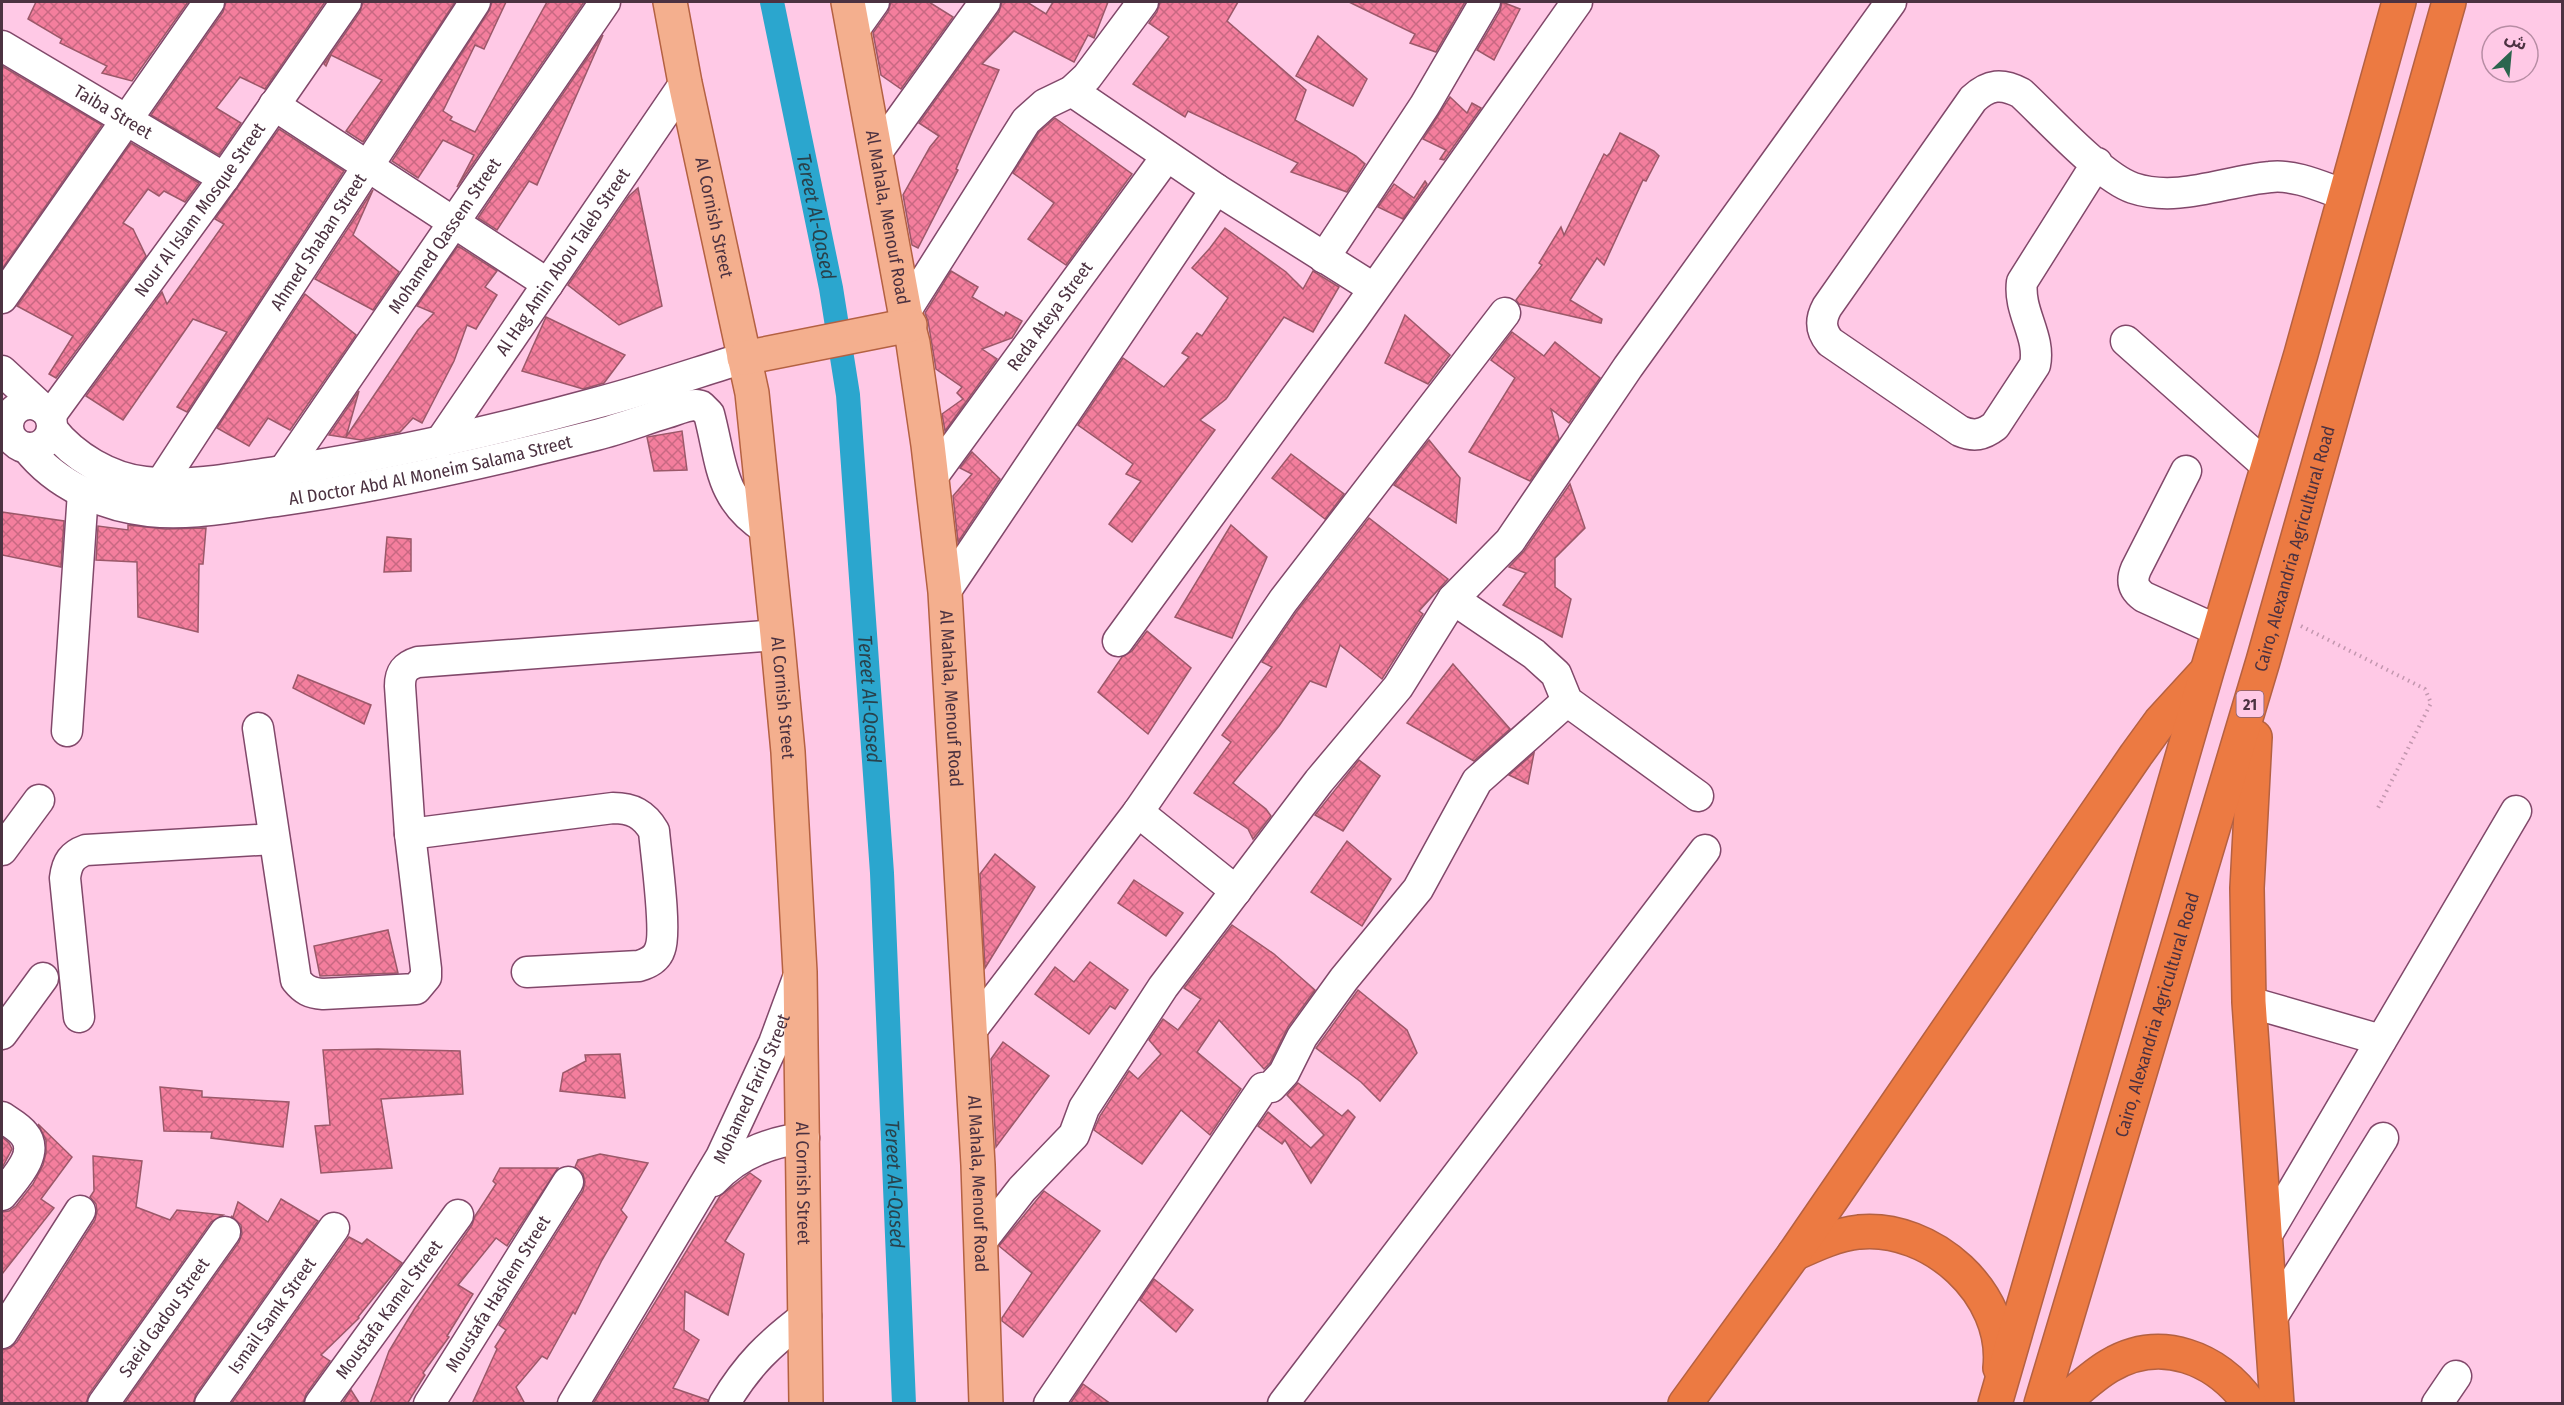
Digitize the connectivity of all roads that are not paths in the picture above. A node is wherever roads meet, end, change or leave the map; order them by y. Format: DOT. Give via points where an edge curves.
graph roads {
  1 [pos="209,2"];
  2 [pos="346,2"];
  3 [pos="475,2"];
  4 [pos="605,2"];
  5 [pos="670,2"];
  6 [pos="874,2"];
  7 [pos="985,2"];
  8 [pos="1143,2"];
  9 [pos="1485,2"];
  10 [pos="1577,2"];
  11 [pos="1891,2"];
  12 [pos="2399,2"];
  13 [pos="2449,2"];
  14 [pos="851,16"];
  15 [pos="2,46"];
  16 [pos="685,83"];
  17 [pos="1072,91"];
  18 [pos="274,105"];
  19 [pos="126,120"];
  20 [pos="877,152"];
  21 [pos="1167,156"];
  22 [pos="2097,163"];
  23 [pos="368,166"];
  24 [pos="224,178"];
  25 [pos="1216,189"];
  26 [pos="2345,195"];
  27 [pos="454,223"];
  28 [pos="1324,258"];
  29 [pos="548,284"];
  30 [pos="1373,288"];
  31 [pos="2,298"];
  32 [pos="1505,313"];
  33 [pos="908,318"];
  34 [pos="2126,341"];
  35 [pos="744,358"];
  36 [pos="2,371"];
  37 [pos="25,425"];
  38 [pos="440,442"];
  39 [pos="2268,467"];
  40 [pos="284,470"];
  41 [pos="2186,471"];
  42 [pos="933,476"];
  43 [pos="161,483"];
  44 [pos="83,492"];
  45 [pos="766,529"];
  46 [pos="945,592"];
  47 [pos="1453,599"];
  48 [pos="2219,631"];
  49 [pos="777,635"];
  50 [pos="1118,641"];
  51 [pos="2263,661"];
  52 [pos="2207,671"];
  53 [pos="1567,701"];
  54 [pos="258,728"];
  55 [pos="67,730"];
  56 [pos="1698,796"];
  57 [pos="39,800"];
  58 [pos="2516,811"];
  59 [pos="1138,812"];
  60 [pos="410,834"];
  61 [pos="274,839"];
  62 [pos="2,850"];
  63 [pos="1705,850"];
  64 [pos="1236,891"];
  65 [pos="527,972"];
  66 [pos="800,972"];
  67 [pos="43,978"];
  68 [pos="2249,1002"];
  69 [pos="79,1017"];
  70 [pos="970,1032"];
  71 [pos="2,1034"];
  72 [pos="2382,1040"];
  73 [pos="9,1122"];
  74 [pos="804,1138"];
  75 [pos="2383,1138"];
  76 [pos="568,1182"];
  77 [pos="2,1195"];
  78 [pos="696,1201"];
  79 [pos="80,1211"];
  80 [pos="458,1215"];
  81 [pos="334,1228"];
  82 [pos="225,1232"];
  83 [pos="2265,1238"];
  84 [pos="980,1243"];
  85 [pos="1794,1254"];
  86 [pos="806,1316"];
  87 [pos="2271,1319"];
  88 [pos="2,1333"];
  89 [pos="2456,1376"];
  90 [pos="1996,1400"];
  91 [pos="103,1404"];
  92 [pos="210,1404"];
  93 [pos="320,1404"];
  94 [pos="429,1404"];
  95 [pos="573,1404"];
  96 [pos="724,1404"];
  97 [pos="806,1404"];
  98 [pos="986,1404"];
  99 [pos="1049,1404"];
  100 [pos="1283,1404"];
  101 [pos="1685,1404"];
  102 [pos="2041,1404"];
  103 [pos="2061,1404"];
  104 [pos="2250,1404"];
  105 [pos="2277,1404"];
  106 [pos="2438,1404"];
  1 -- 19 [label="street"];
  2 -- 18 [label="street, Nour Al Islam Mosque Street"];
  3 -- 23 [label="street, Ahmed Shaban Street"];
  4 -- 27 [label="street, Mohamed Qassem Street"];
  5 -- 16 [label="main road, Al Cornish Street"];
  6 -- 14 [label="street"];
  7 -- 20 [label="street"];
  8 -- 17 [label="street" via="1094,69"];
  9 -- 28 [label="street" via="1425,105"];
  10 -- 30 [label="street"];
  11 -- 47 [label="street" via="1628,367 1510,541"];
  12 -- 26 [label="highway"];
  13 -- 51 [label="highway, Cairo, Alexandria Agricultural Road / 21"];
  14 -- 20 [label="main road, Al Mahala, Menouf Road"];
  15 -- 19 [label="street, Taiba Street"];
  16 -- 29 [label="street, Al Hag Amin Abou Taleb Street"];
  16 -- 35 [label="main road, Al Cornish Street"];
  17 -- 21 [label="street"];
  17 -- 33 [label="street" via="1045,104 1026,121"];
  18 -- 23 [label="street"];
  18 -- 24 [label="street, Nour Al Islam Mosque Street"];
  19 -- 24 [label="street, Taiba Street"];
  19 -- 31 [label="street"];
  20 -- 33 [label="main road, Al Mahala, Menouf Road"];
  21 -- 25 [label="street"];
  21 -- 42 [label="street, Reda Ateya Street"];
  22 -- 22 [label="street" via="2021,93 1995,85 1983,90 1827,307 1822,315 1824,335 1960,431 1978,435 1988,432 2035,365 2037,354 2020,295 2022,282"];
  22 -- 26 [label="street" via="2131,187 2149,192 2184,192 2271,176 2302,180"];
  23 -- 27 [label="street"];
  23 -- 43 [label="street, Ahmed Shaban Street"];
  24 -- 37 [label="street, Nour Al Islam Mosque Street"];
  25 -- 28 [label="street"];
  25 -- 46 [label="street"];
  26 -- 39 [label="highway"];
  27 -- 29 [label="street"];
  27 -- 40 [label="street, Mohamed Qassem Street"];
  28 -- 30 [label="street"];
  29 -- 38 [label="street, Al Hag Amin Abou Taleb Street"];
  30 -- 50 [label="street"];
  32 -- 59 [label="street" via="1283,601"];
  33 -- 35 [label="main road"];
  33 -- 42 [label="main road, Al Mahala, Menouf Road"];
  34 -- 39 [label="street"];
  35 -- 38 [label="street, Al Doctor Abd Al Moneim Salama Street" via="598,403"];
  35 -- 45 [label="main road, Al Cornish Street" via="752,393"];
  36 -- 37 [label="street, Al Doctor Abd Al Moneim Salama Street"];
  37 -- 43 [label="street, Al Doctor Abd Al Moneim Salama Street" via="116,474"];
  37 -- 44 [label="street, Al Doctor Abd Al Moneim Salama Street" via="51,474"];
  38 -- 40 [label="street, Al Doctor Abd Al Moneim Salama Street"];
  39 -- 48 [label="highway"];
  40 -- 43 [label="street, Al Doctor Abd Al Moneim Salama Street" via="220,480"];
  41 -- 48 [label="street" via="2136,569 2133,585 2144,597"];
  42 -- 46 [label="main road, Al Mahala, Menouf Road"];
  44 -- 45 [label="street, Al Doctor Abd Al Moneim Salama Street" via="149,511 184,512 344,491 480,465 696,405 709,414 724,482 732,498"];
  44 -- 55 [label="street"];
  45 -- 49 [label="main road, Al Cornish Street"];
  46 -- 70 [label="main road, Al Mahala, Menouf Road"];
  47 -- 53 [label="street" via="1534,654 1556,674"];
  47 -- 64 [label="street" via="1398,687 1319,781"];
  48 -- 52 [label="highway"];
  49 -- 60 [label="street" via="410,664 400,677"];
  49 -- 66 [label="main road, Al Cornish Street" via="790,774"];
  51 -- 68 [label="highway" via="2248,831"];
  51 -- 102 [label="highway, Cairo, Alexandria Agricultural Road / 21"];
  52 -- 85 [label="highway" via="2174,705 2136,755"];
  52 -- 90 [label="highway"];
  53 -- 56 [label="street"];
  53 -- 99 [label="street" via="1477,781 1418,889 1344,979 1302,1037 1284,1073 1271,1087 1263,1088"];
  54 -- 61 [label="street"];
  57 -- 62 [label="street"];
  58 -- 72 [label="street"];
  59 -- 64 [label="street"];
  59 -- 70 [label="street"];
  60 -- 61 [label="street" via="426,977 416,989 323,994 312,994 296,980"];
  60 -- 65 [label="street" via="613,808 638,812 648,820 654,831 663,937 657,956 639,966"];
  61 -- 69 [label="street" via="86,850 75,854 67,865 65,878"];
  63 -- 100 [label="street"];
  64 -- 84 [label="street" via="1163,987 1084,1108 1074,1135 1022,1189"];
  66 -- 74 [label="main road, Al Cornish Street"];
  66 -- 78 [label="street, Mohamed Farid Street" via="743,1112"];
  67 -- 71 [label="street"];
  68 -- 72 [label="street"];
  68 -- 83 [label="highway"];
  70 -- 84 [label="main road, Al Mahala, Menouf Road"];
  72 -- 83 [label="street"];
  73 -- 77 [label="street" via="26,1135 29,1147 27,1160"];
  74 -- 78 [label="street, Mohamed Farid Street" via="752,1151 721,1173"];
  74 -- 86 [label="main road, Al Cornish Street"];
  75 -- 87 [label="street"];
  76 -- 94 [label="street, Moustafa Hashem Street"];
  78 -- 95 [label="street, Mohamed Farid Street"];
  79 -- 88 [label="street"];
  80 -- 93 [label="street, Moustafa Kamel Street"];
  81 -- 92 [label="street, Ismail Samk Street"];
  82 -- 91 [label="street, Saeid Gadou Street"];
  83 -- 87 [label="highway"];
  84 -- 98 [label="main road, Al Mahala, Menouf Road"];
  85 -- 90 [label="highway" via="1826,1238 1861,1232 1896,1235 1929,1247 1958,1267 1981,1294 1995,1326 2001,1361"];
  85 -- 101 [label="highway"];
  86 -- 96 [label="street" via="771,1342 742,1373"];
  86 -- 97 [label="main road, Al Cornish Street"];
  87 -- 105 [label="highway"];
  89 -- 106 [label="street"];
  103 -- 104 [label="highway" via="2109,1366 2153,1352 2176,1353 2219,1370"];
}
